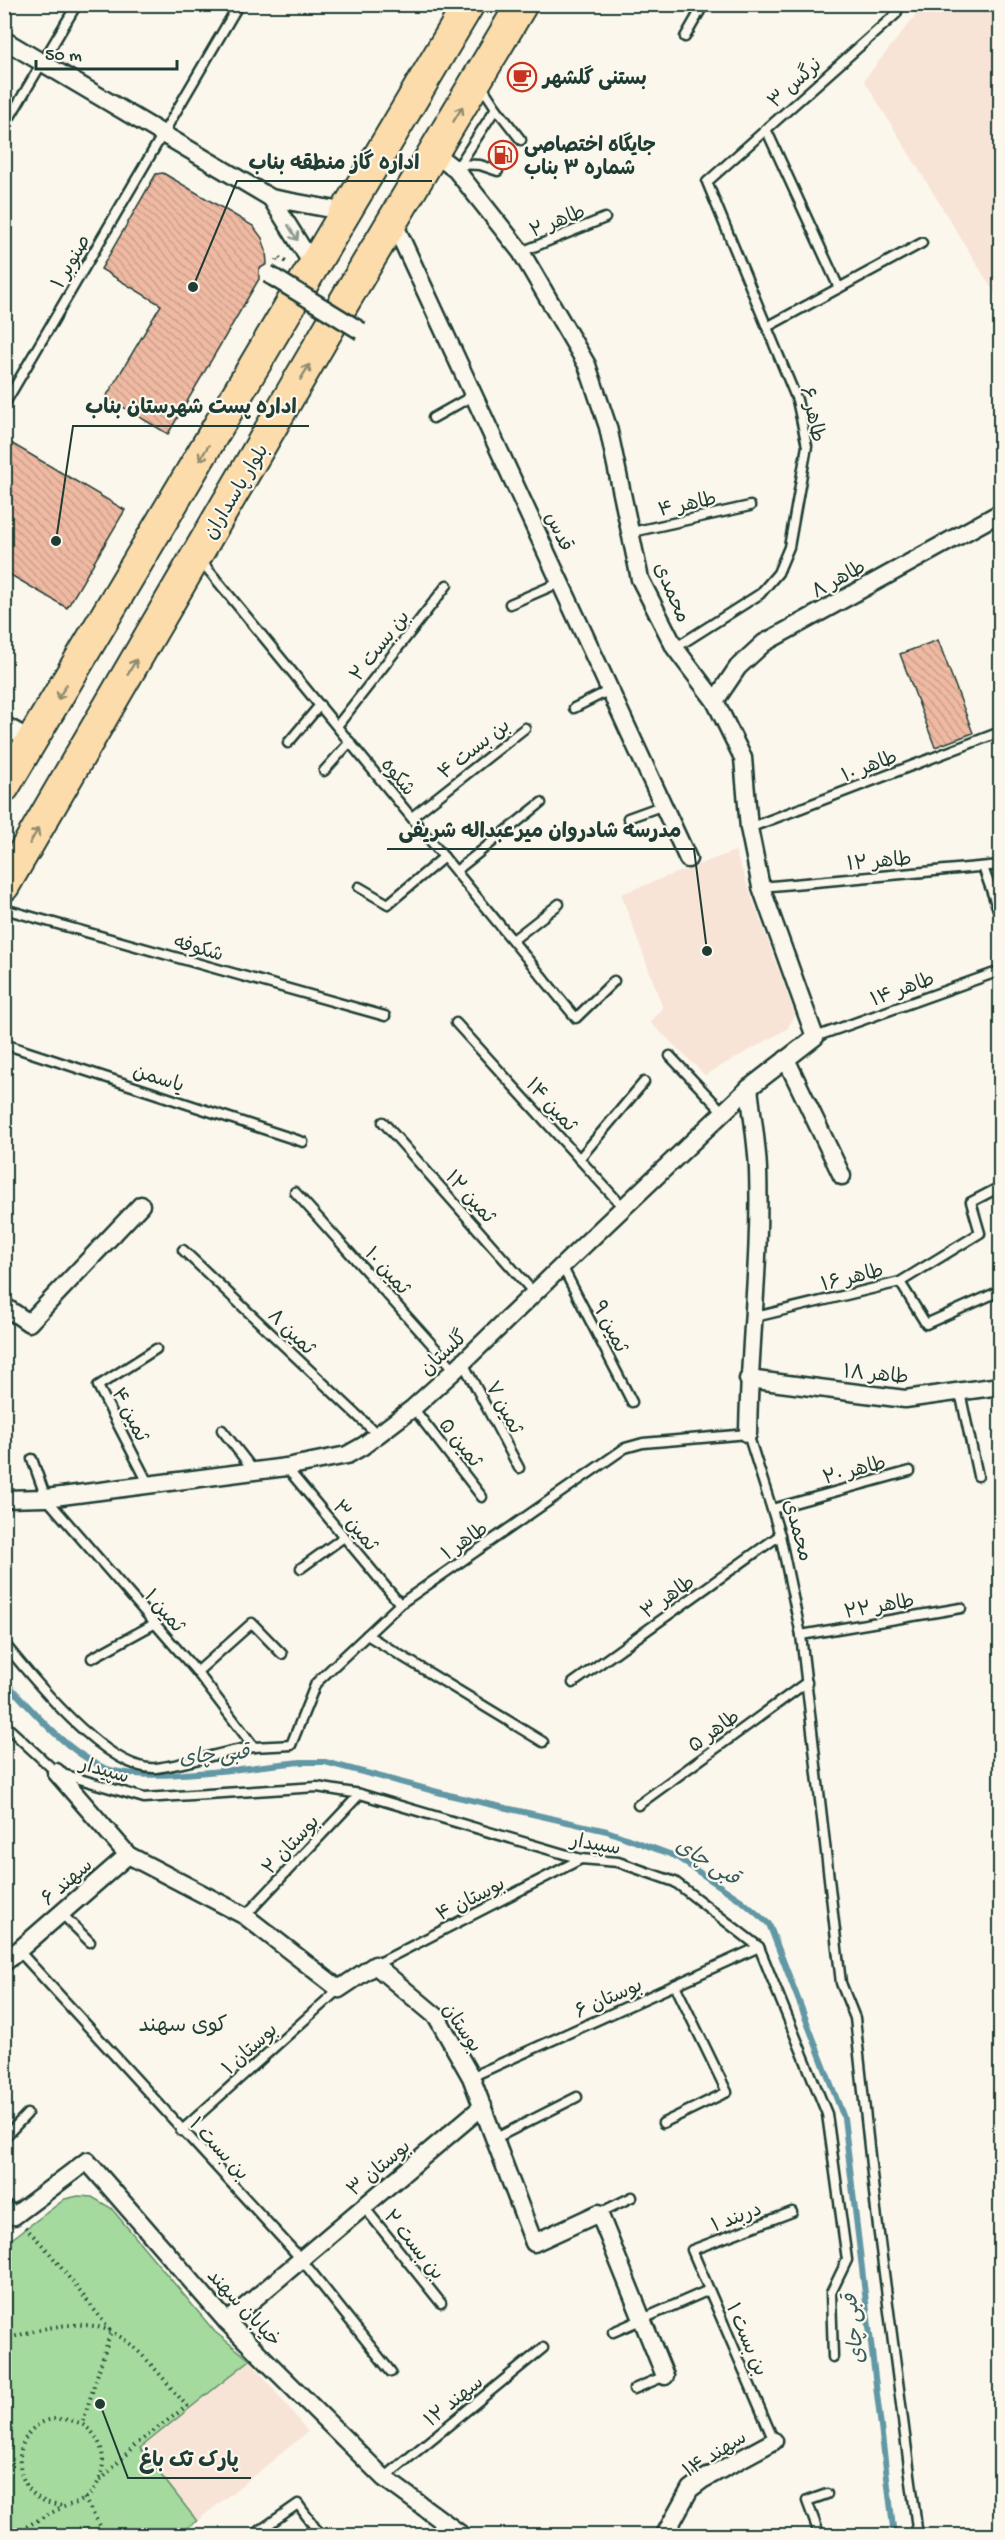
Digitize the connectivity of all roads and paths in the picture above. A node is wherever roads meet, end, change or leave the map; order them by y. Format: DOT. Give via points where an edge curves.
graph roads {
  1 [pos="77,4"];
  2 [pos="239,4"];
  3 [pos="469,4"];
  4 [pos="522,4"];
  5 [pos="704,4"];
  6 [pos="900,4"];
  7 [pos="685,37"];
  8 [pos="4,40"];
  9 [pos="42,63"];
  10 [pos="478,80"];
  11 [pos="496,108"];
  12 [pos="4,127"];
  13 [pos="766,129"];
  14 [pos="164,133"];
  15 [pos="521,140"];
  16 [pos="448,160"];
  17 [pos="498,171"];
  18 [pos="707,182"];
  19 [pos="271,198"];
  20 [pos="347,212"];
  21 [pos="605,218"];
  22 [pos="393,221"];
  23 [pos="922,243"];
  24 [pos="521,252"];
  25 [pos="314,267"];
  26 [pos="268,274"];
  27 [pos="839,288"];
  28 [pos="767,327"];
  29 [pos="361,331"];
  30 [pos="474,394"];
  31 [pos="4,405"];
  32 [pos="432,418"];
  33 [pos="750,506"];
  34 [pos="1000,513"];
  35 [pos="632,532"];
  36 [pos="196,556"];
  37 [pos="561,582"];
  38 [pos="447,585"];
  39 [pos="510,603"];
  40 [pos="675,648"];
  41 [pos="610,690"];
  42 [pos="715,701"];
  43 [pos="320,705"];
  44 [pos="574,708"];
  45 [pos="4,725"];
  46 [pos="337,726"];
  47 [pos="525,728"];
  48 [pos="1000,732"];
  49 [pos="33,741"];
  50 [pos="350,742"];
  51 [pos="288,743"];
  52 [pos="324,771"];
  53 [pos="4,787"];
  54 [pos="541,803"];
  55 [pos="664,805"];
  56 [pos="412,817"];
  57 [pos="628,818"];
  58 [pos="748,828"];
  59 [pos="444,857"];
  60 [pos="688,859"];
  61 [pos="1000,865"];
  62 [pos="983,867"];
  63 [pos="456,871"];
  64 [pos="4,886"];
  65 [pos="359,887"];
  66 [pos="761,887"];
  67 [pos="559,904"];
  68 [pos="4,909"];
  69 [pos="1000,915"];
  70 [pos="513,940"];
  71 [pos="1000,970"];
  72 [pos="614,981"];
  73 [pos="385,1016"];
  74 [pos="456,1023"];
  75 [pos="815,1037"];
  76 [pos="4,1044"];
  77 [pos="670,1056"];
  78 [pos="786,1059"];
  79 [pos="644,1082"];
  80 [pos="749,1088"];
  81 [pos="724,1113"];
  82 [pos="383,1122"];
  83 [pos="303,1142"];
  84 [pos="579,1159"];
  85 [pos="842,1176"];
  86 [pos="1000,1187"];
  87 [pos="295,1192"];
  88 [pos="141,1205"];
  89 [pos="623,1207"];
  90 [pos="183,1250"];
  91 [pos="562,1266"];
  92 [pos="900,1282"];
  93 [pos="1000,1291"];
  94 [pos="534,1293"];
  95 [pos="6,1309"];
  96 [pos="755,1317"];
  97 [pos="156,1349"];
  98 [pos="459,1366"];
  99 [pos="748,1379"];
  100 [pos="1000,1386"];
  101 [pos="960,1392"];
  102 [pos="632,1402"];
  103 [pos="413,1408"];
  104 [pos="222,1430"];
  105 [pos="748,1434"];
  106 [pos="378,1436"];
  107 [pos="32,1459"];
  108 [pos="286,1467"];
  109 [pos="519,1468"];
  110 [pos="910,1471"];
  111 [pos="254,1472"];
  112 [pos="978,1476"];
  113 [pos="149,1486"];
  114 [pos="482,1497"];
  115 [pos="46,1498"];
  116 [pos="4,1499"];
  117 [pos="772,1509"];
  118 [pos="780,1536"];
  119 [pos="344,1537"];
  120 [pos="301,1568"];
  121 [pos="400,1604"];
  122 [pos="961,1608"];
  123 [pos="154,1624"];
  124 [pos="367,1635"];
  125 [pos="801,1635"];
  126 [pos="4,1643"];
  127 [pos="282,1654"];
  128 [pos="92,1658"];
  129 [pos="197,1672"];
  130 [pos="807,1682"];
  131 [pos="573,1683"];
  132 [pos="4,1724"];
  133 [pos="543,1742"];
  134 [pos="254,1747"];
  135 [pos="56,1772"];
  136 [pos="360,1794"];
  137 [pos="638,1805"];
  138 [pos="128,1856"];
  139 [pos="581,1859"];
  140 [pos="61,1913"];
  141 [pos="245,1916"];
  142 [pos="90,1942"];
  143 [pos="759,1947"];
  144 [pos="18,1950"];
  145 [pos="4,1963"];
  146 [pos="375,1965"];
  147 [pos="675,1985"];
  148 [pos="339,1989"];
  149 [pos="471,2077"];
  150 [pos="577,2097"];
  151 [pos="483,2106"];
  152 [pos="27,2115"];
  153 [pos="663,2123"];
  154 [pos="181,2131"];
  155 [pos="4,2138"];
  156 [pos="496,2138"];
  157 [pos="632,2198"];
  158 [pos="364,2206"];
  159 [pos="792,2212"];
  160 [pos="599,2213"];
  161 [pos="8,2216"];
  162 [pos="692,2250"];
  163 [pos="301,2259"];
  164 [pos="708,2290"];
  165 [pos="441,2303"];
  166 [pos="643,2319"];
  167 [pos="227,2322"];
  168 [pos="111,2331"];
  169 [pos="613,2332"];
  170 [pos="4,2340"];
  171 [pos="543,2348"];
  172 [pos="833,2357"];
  173 [pos="392,2372"];
  174 [pos="665,2376"];
  175 [pos="634,2389"];
  176 [pos="82,2425"];
  177 [pos="774,2441"];
  178 [pos="4,2465"];
  179 [pos="15,2465"];
  180 [pos="384,2478"];
  181 [pos="99,2482"];
  182 [pos="827,2494"];
  183 [pos="84,2498"];
  184 [pos="64,2506"];
  185 [pos="11,2535"];
  186 [pos="106,2535"];
  187 [pos="252,2535"];
  188 [pos="321,2535"];
  189 [pos="464,2535"];
  190 [pos="664,2535"];
  191 [pos="820,2535"];
  192 [pos="918,2535"];
  1 -- 9 [label="lane"];
  2 -- 14 [label="lane, صنوبر ۱"];
  3 -- 20 [label="highway"];
  4 -- 10 [label="highway, بلوار پاسداران"];
  5 -- 7 [label="lane"];
  6 -- 13 [label="lane, نرگس ۳" via="896,14"];
  8 -- 9 [label="street"];
  9 -- 12 [label="lane"];
  9 -- 14 [label="street"];
  10 -- 11 [label="lane"];
  16 -- 10 [label="highway, بلوار پاسداران, one-way"];
  11 -- 15 [label="lane"];
  11 -- 16 [label="lane"];
  13 -- 18 [label="lane, نرگس ۳"];
  13 -- 27 [label="lane"];
  14 -- 19 [label="street"];
  14 -- 31 [label="lane, صنوبر ۱"];
  16 -- 17 [label="lane"];
  16 -- 22 [label="highway, بلوار پاسداران"];
  16 -- 24 [label="street, محمدی"];
  18 -- 28 [label="lane, طاهر ۶"];
  19 -- 20 [label="street"];
  19 -- 25 [label="street, one-way"];
  20 -- 25 [label="highway"];
  21 -- 24 [label="lane, طاهر ۲"];
  22 -- 30 [label="street, قدس"];
  36 -- 22 [label="highway, بلوار پاسداران, one-way"];
  23 -- 27 [label="lane"];
  24 -- 35 [label="street, محمدی" via="587,365 609,426"];
  25 -- 49 [label="highway, one-way"];
  26 -- 29 [label="street, bridge"];
  27 -- 28 [label="lane"];
  28 -- 40 [label="lane, طاهر ۶" via="797,400 807,446 789,547 778,573 760,594"];
  30 -- 32 [label="lane"];
  30 -- 37 [label="street, قدس"];
  33 -- 35 [label="lane, طاهر ۴"];
  34 -- 42 [label="street, طاهر ۸" via="764,643 738,667"];
  35 -- 40 [label="street, محمدی" via="640,579"];
  36 -- 43 [label="lane, شکوه"];
  64 -- 36 [label="highway, بلوار پاسداران, one-way"];
  37 -- 39 [label="lane"];
  37 -- 41 [label="street, قدس"];
  38 -- 46 [label="lane, بن بست ۲"];
  40 -- 42 [label="street, محمدی"];
  41 -- 44 [label="lane"];
  41 -- 55 [label="street, قدس"];
  42 -- 58 [label="street, محمدی" via="743,758"];
  43 -- 46 [label="lane, شکوه"];
  43 -- 51 [label="lane"];
  45 -- 49 [label="street"];
  46 -- 50 [label="lane, شکوه"];
  47 -- 56 [label="lane, بن بست ۴"];
  48 -- 58 [label="lane, طاهر ۱۰"];
  49 -- 53 [label="highway"];
  50 -- 52 [label="lane"];
  50 -- 56 [label="lane, شکوه"];
  54 -- 63 [label="lane"];
  55 -- 57 [label="lane"];
  55 -- 60 [label="street, قدس"];
  56 -- 59 [label="lane, شکوه"];
  58 -- 66 [label="street, محمدی"];
  59 -- 63 [label="lane, شکوه"];
  59 -- 65 [label="lane" via="388,904"];
  61 -- 62 [label="lane, طاهر ۱۲"];
  62 -- 66 [label="lane, طاهر ۱۲"];
  62 -- 69 [label="lane"];
  63 -- 70 [label="lane, شکوه"];
  66 -- 75 [label="street, محمدی"];
  67 -- 70 [label="lane"];
  68 -- 73 [label="lane, شکوفه"];
  70 -- 72 [label="lane, شکوه" via="576,1018"];
  71 -- 75 [label="lane, طاهر ۱۴"];
  74 -- 84 [label="lane, ثمین ۱۴"];
  75 -- 78 [label="street, گلستان"];
  76 -- 83 [label="lane, یاسمن"];
  77 -- 81 [label="lane"];
  78 -- 80 [label="street, گلستان"];
  78 -- 85 [label="street"];
  79 -- 84 [label="lane"];
  80 -- 81 [label="street, گلستان"];
  80 -- 96 [label="street, محمدی" via="758,1170"];
  81 -- 89 [label="street, گلستان"];
  82 -- 94 [label="lane, ثمین ۱۲"];
  84 -- 89 [label="lane, ثمین ۱۴"];
  86 -- 92 [label="lane" via="971,1202 980,1233"];
  87 -- 98 [label="lane, ثمین ۱۰"];
  88 -- 95 [label="street" via="29,1323"];
  89 -- 91 [label="street, گلستان"];
  90 -- 106 [label="lane, ثمین ۸"];
  91 -- 94 [label="street, گلستان"];
  91 -- 102 [label="lane, ثمین ۹"];
  92 -- 93 [label="lane, طاهر ۱۶" via="926,1324"];
  92 -- 96 [label="lane, طاهر ۱۶"];
  94 -- 98 [label="street, گلستان"];
  96 -- 99 [label="street, محمدی"];
  97 -- 113 [label="lane, ثمین ۴" via="99,1386"];
  98 -- 103 [label="street, گلستان"];
  98 -- 109 [label="lane, ثمین ۷"];
  99 -- 101 [label="street, طاهر ۱۸" via="904,1400"];
  99 -- 105 [label="street, محمدی"];
  100 -- 101 [label="street, طاهر ۱۸"];
  101 -- 112 [label="lane"];
  103 -- 106 [label="street, گلستان"];
  103 -- 114 [label="lane, ثمین ۵"];
  104 -- 111 [label="lane"];
  105 -- 117 [label="lane, محمدی"];
  105 -- 121 [label="lane, طاهر ۱" via="625,1448"];
  106 -- 108 [label="street, گلستان" via="346,1455"];
  107 -- 115 [label="lane"];
  108 -- 111 [label="street, گلستان"];
  108 -- 119 [label="lane, ثمین ۳"];
  110 -- 117 [label="lane, طاهر ۲۰"];
  111 -- 113 [label="street, گلستان"];
  113 -- 115 [label="street, گلستان"];
  115 -- 116 [label="street, گلستان"];
  115 -- 123 [label="lane, ثمین ۱"];
  117 -- 118 [label="lane, محمدی"];
  118 -- 125 [label="lane, محمدی"];
  118 -- 131 [label="lane, طاهر ۳"];
  119 -- 120 [label="lane"];
  119 -- 121 [label="lane, ثمین ۳"];
  121 -- 124 [label="lane, طاهر ۱"];
  122 -- 125 [label="lane, طاهر ۲۲"];
  123 -- 128 [label="lane"];
  123 -- 129 [label="lane, ثمین ۱"];
  124 -- 133 [label="lane"];
  124 -- 134 [label="lane, طاهر ۱" via="316,1683 291,1745"];
  125 -- 130 [label="lane, محمدی"];
  126 -- 134 [label="lane" via="81,1729 130,1763 154,1768"];
  127 -- 129 [label="lane" via="252,1623"];
  129 -- 134 [label="lane, ثمین ۱"];
  130 -- 137 [label="lane, طاهر ۵"];
  130 -- 192 [label="lane, محمدی" via="841,1983 855,2018"];
  132 -- 135 [label="lane, سپیدار"];
  135 -- 136 [label="lane, سپیدار" via="144,1798 316,1787"];
  135 -- 138 [label="street"];
  136 -- 139 [label="lane, سپیدار"];
  136 -- 141 [label="lane, بوستان ۲"];
  138 -- 140 [label="street, سهند ۶"];
  138 -- 141 [label="street"];
  139 -- 143 [label="lane, سپیدار" via="618,1862 675,1882"];
  139 -- 146 [label="lane, بوستان ۴"];
  140 -- 142 [label="lane"];
  140 -- 144 [label="street, سهند ۶"];
  141 -- 148 [label="street"];
  143 -- 147 [label="lane, بوستان ۶"];
  143 -- 172 [label="lane" via="827,2114 847,2260 831,2293"];
  144 -- 145 [label="street, سهند ۶"];
  144 -- 154 [label="lane, بن بست ۱"];
  146 -- 148 [label="street"];
  146 -- 149 [label="street, بوستان" via="437,2017"];
  147 -- 149 [label="lane, بوستان ۶"];
  147 -- 153 [label="lane" via="727,2092"];
  148 -- 154 [label="lane, بوستان ۱"];
  149 -- 151 [label="street, بوستان"];
  150 -- 156 [label="lane"];
  151 -- 156 [label="street, بوستان"];
  151 -- 158 [label="street, بوستان ۳"];
  152 -- 155 [label="lane"];
  154 -- 163 [label="lane, بن بست ۱"];
  156 -- 160 [label="street, بوستان" via="534,2243"];
  157 -- 160 [label="lane"];
  158 -- 163 [label="street, بوستان ۳"];
  158 -- 165 [label="lane, بن بست ۲"];
  159 -- 162 [label="lane, دربند ۱"];
  160 -- 166 [label="street"];
  161 -- 167 [label="street, خیابان سهند" via="87,2161"];
  161 -- 168 [label="path" via="48,2251"];
  162 -- 164 [label="lane, بن بست ۱"];
  163 -- 167 [label="street, بوستان ۳"];
  163 -- 173 [label="lane, بن بست ۱"];
  164 -- 166 [label="lane"];
  164 -- 177 [label="lane, بن بست ۱"];
  166 -- 169 [label="lane"];
  166 -- 174 [label="street"];
  167 -- 180 [label="street, خیابان سهند"];
  168 -- 170 [label="path" via="60,2326"];
  168 -- 176 [label="path"];
  168 -- 181 [label="path" via="133,2347 187,2406 135,2445"];
  171 -- 180 [label="lane, سهند ۱۲"];
  174 -- 175 [label="lane"];
  176 -- 179 [label="path" via="61,2418 33,2427 23,2438"];
  176 -- 181 [label="path" via="98,2440 103,2454"];
  177 -- 190 [label="street, سهند ۱۴" via="690,2489"];
  178 -- 179 [label="path"];
  179 -- 184 [label="path" via="31,2496 50,2505"];
  180 -- 189 [label="street, خیابان سهند"];
  181 -- 183 [label="path"];
  182 -- 191 [label="lane" via="807,2501"];
  183 -- 184 [label="path"];
  183 -- 186 [label="path"];
  184 -- 185 [label="path"];
  187 -- 188 [label="lane" via="298,2504"];
}
